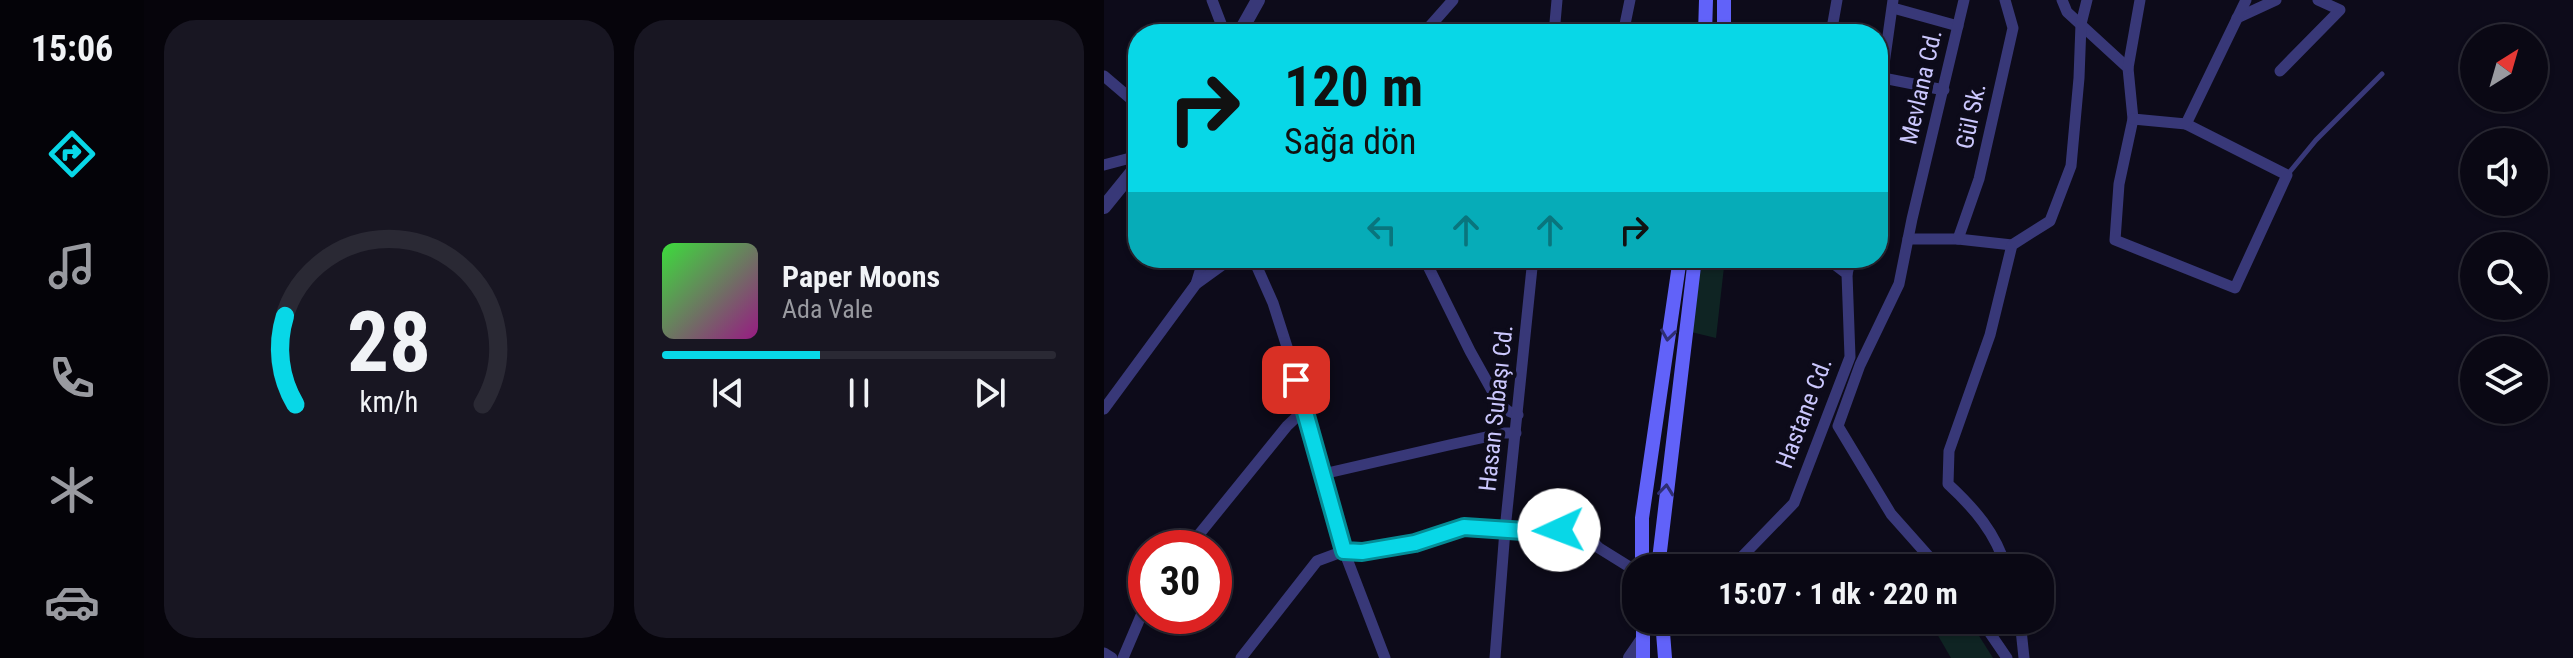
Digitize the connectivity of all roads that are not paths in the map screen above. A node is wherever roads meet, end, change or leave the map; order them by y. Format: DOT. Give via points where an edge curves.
graph roads {
  1 [pos="1212,0"];
  2 [pos="1258,0"];
  3 [pos="1453,0"];
  4 [pos="1557,0"];
  5 [pos="1630,0"];
  6 [pos="1706,0"];
  7 [pos="1724,0"];
  8 [pos="1837,0"];
  9 [pos="1964,0"];
  10 [pos="2005,0"];
  11 [pos="2062,0"];
  12 [pos="2087,0"];
  13 [pos="2140,0"];
  14 [pos="2246,0"];
  15 [pos="2276,0"];
  16 [pos="2318,0"];
  17 [pos="1893,4"];
  18 [pos="2236,18"];
  19 [pos="1221,24"];
  20 [pos="1245,24"];
  21 [pos="1432,24"];
  22 [pos="1555,24"];
  23 [pos="1625,24"];
  24 [pos="1705,24"];
  25 [pos="1724,24"];
  26 [pos="1833,24"];
  27 [pos="2081,24"];
  28 [pos="1958,26"];
  29 [pos="1888,41"];
  30 [pos="2128,68"];
  31 [pos="2280,71"];
  32 [pos="2382,74"];
  33 [pos="1104,76"];
  34 [pos="1888,79"];
  35 [pos="1944,90"];
  36 [pos="1128,96"];
  37 [pos="2133,119"];
  38 [pos="2186,124"];
  39 [pos="1128,159"];
  40 [pos="1104,165"];
  41 [pos="2287,175"];
  42 [pos="1128,177"];
  43 [pos="1104,207"];
  44 [pos="1908,239"];
  45 [pos="1958,239"];
  46 [pos="2012,245"];
  47 [pos="1201,268"];
  48 [pos="1218,268"];
  49 [pos="1257,268"];
  50 [pos="1429,268"];
  51 [pos="1532,268"];
  52 [pos="1679,268"];
  53 [pos="1694,268"];
  54 [pos="1839,268"];
  55 [pos="1848,268"];
  56 [pos="1847,274"];
  57 [pos="1196,284"];
  58 [pos="1855,361"];
  59 [pos="1104,409"];
  60 [pos="1304,410"];
  61 [pos="1518,415"];
  62 [pos="1516,433"];
  63 [pos="1323,474"];
  64 [pos="1203,530"];
  65 [pos="1505,530"];
  66 [pos="1344,551"];
  67 [pos="1642,554"];
  68 [pos="1660,554"];
  69 [pos="1745,554"];
  70 [pos="1927,554"];
  71 [pos="2002,554"];
  72 [pos="1622,562"];
  73 [pos="1133,634"];
  74 [pos="1643,634"];
  75 [pos="1645,634"];
  76 [pos="1663,634"];
  77 [pos="1991,634"];
  78 [pos="2021,634"];
  79 [pos="1643,639"];
  80 [pos="1104,653"];
  81 [pos="1112,658"];
  82 [pos="1123,658"];
  83 [pos="1241,658"];
  84 [pos="1385,658"];
  85 [pos="1495,658"];
  86 [pos="1630,658"];
  87 [pos="1643,658"];
  88 [pos="1665,658"];
  89 [pos="2007,658"];
  90 [pos="2024,658"];
  1 -- 19 [label="street"];
  2 -- 20 [label="street"];
  3 -- 21 [label="street"];
  4 -- 22 [label="street"];
  5 -- 23 [label="street"];
  6 -- 24 [label="main road"];
  7 -- 25 [label="main road"];
  8 -- 26 [label="street"];
  9 -- 28 [label="street, Mevlana Cd."];
  10 -- 45 [label="street, Gül Sk." via="2013,28 1979,179"];
  11 -- 27 [label="street"];
  12 -- 27 [label="street"];
  13 -- 30 [label="street"];
  14 -- 18 [label="street"];
  15 -- 18 [label="street"];
  16 -- 31 [label="street" via="2340,10"];
  17 -- 28 [label="street"];
  17 -- 29 [label="street"];
  18 -- 38 [label="street"];
  27 -- 30 [label="street"];
  27 -- 46 [label="street" via="2071,166 2050,221"];
  28 -- 35 [label="street, Mevlana Cd."];
  30 -- 37 [label="street"];
  32 -- 41 [label="lane"];
  33 -- 36 [label="street"];
  34 -- 35 [label="street"];
  35 -- 44 [label="street, Mevlana Cd."];
  37 -- 38 [label="street"];
  37 -- 41 [label="street" via="2119,184 2115,240 2235,288"];
  38 -- 41 [label="street"];
  39 -- 40 [label="street"];
  42 -- 43 [label="street"];
  44 -- 45 [label="street"];
  44 -- 58 [label="street, Mevlana Cd." via="1899,284"];
  45 -- 46 [label="street"];
  46 -- 71 [label="street" via="1990,335 1949,451 1948,484 1974,508"];
  47 -- 57 [label="street"];
  48 -- 57 [label="street"];
  49 -- 60 [label="street"];
  50 -- 61 [label="street" via="1499,403"];
  51 -- 61 [label="street, Hasan Subaşı Cd."];
  52 -- 67 [label="main road, one-way" via="1642,518"];
  68 -- 53 [label="main road, one-way"];
  54 -- 56 [label="street"];
  55 -- 56 [label="street, Hastane Cd."];
  56 -- 58 [label="street, Hastane Cd."];
  57 -- 59 [label="street"];
  58 -- 69 [label="street, Hastane Cd." via="1794,503"];
  58 -- 70 [label="street, Mevlana Cd." via="1838,426 1891,514"];
  60 -- 63 [label="street"];
  60 -- 64 [label="street"];
  61 -- 62 [label="street, Hasan Subaşı Cd."];
  62 -- 63 [label="street"];
  62 -- 65 [label="street, Hasan Subaşı Cd."];
  63 -- 66 [label="street"];
  65 -- 66 [label="street" via="1464,527 1415,543"];
  65 -- 72 [label="street" via="1578,527"];
  65 -- 85 [label="street, Hasan Subaşı Cd."];
  66 -- 83 [label="street" via="1317,561"];
  66 -- 84 [label="street"];
  73 -- 82 [label="street"];
  74 -- 79 [label="main road"];
  75 -- 79 [label="street"];
  76 -- 88 [label="main road"];
  77 -- 89 [label="street"];
  78 -- 90 [label="street"];
  79 -- 86 [label="street"];
  79 -- 87 [label="main road"];
  80 -- 81 [label="street"];
}
